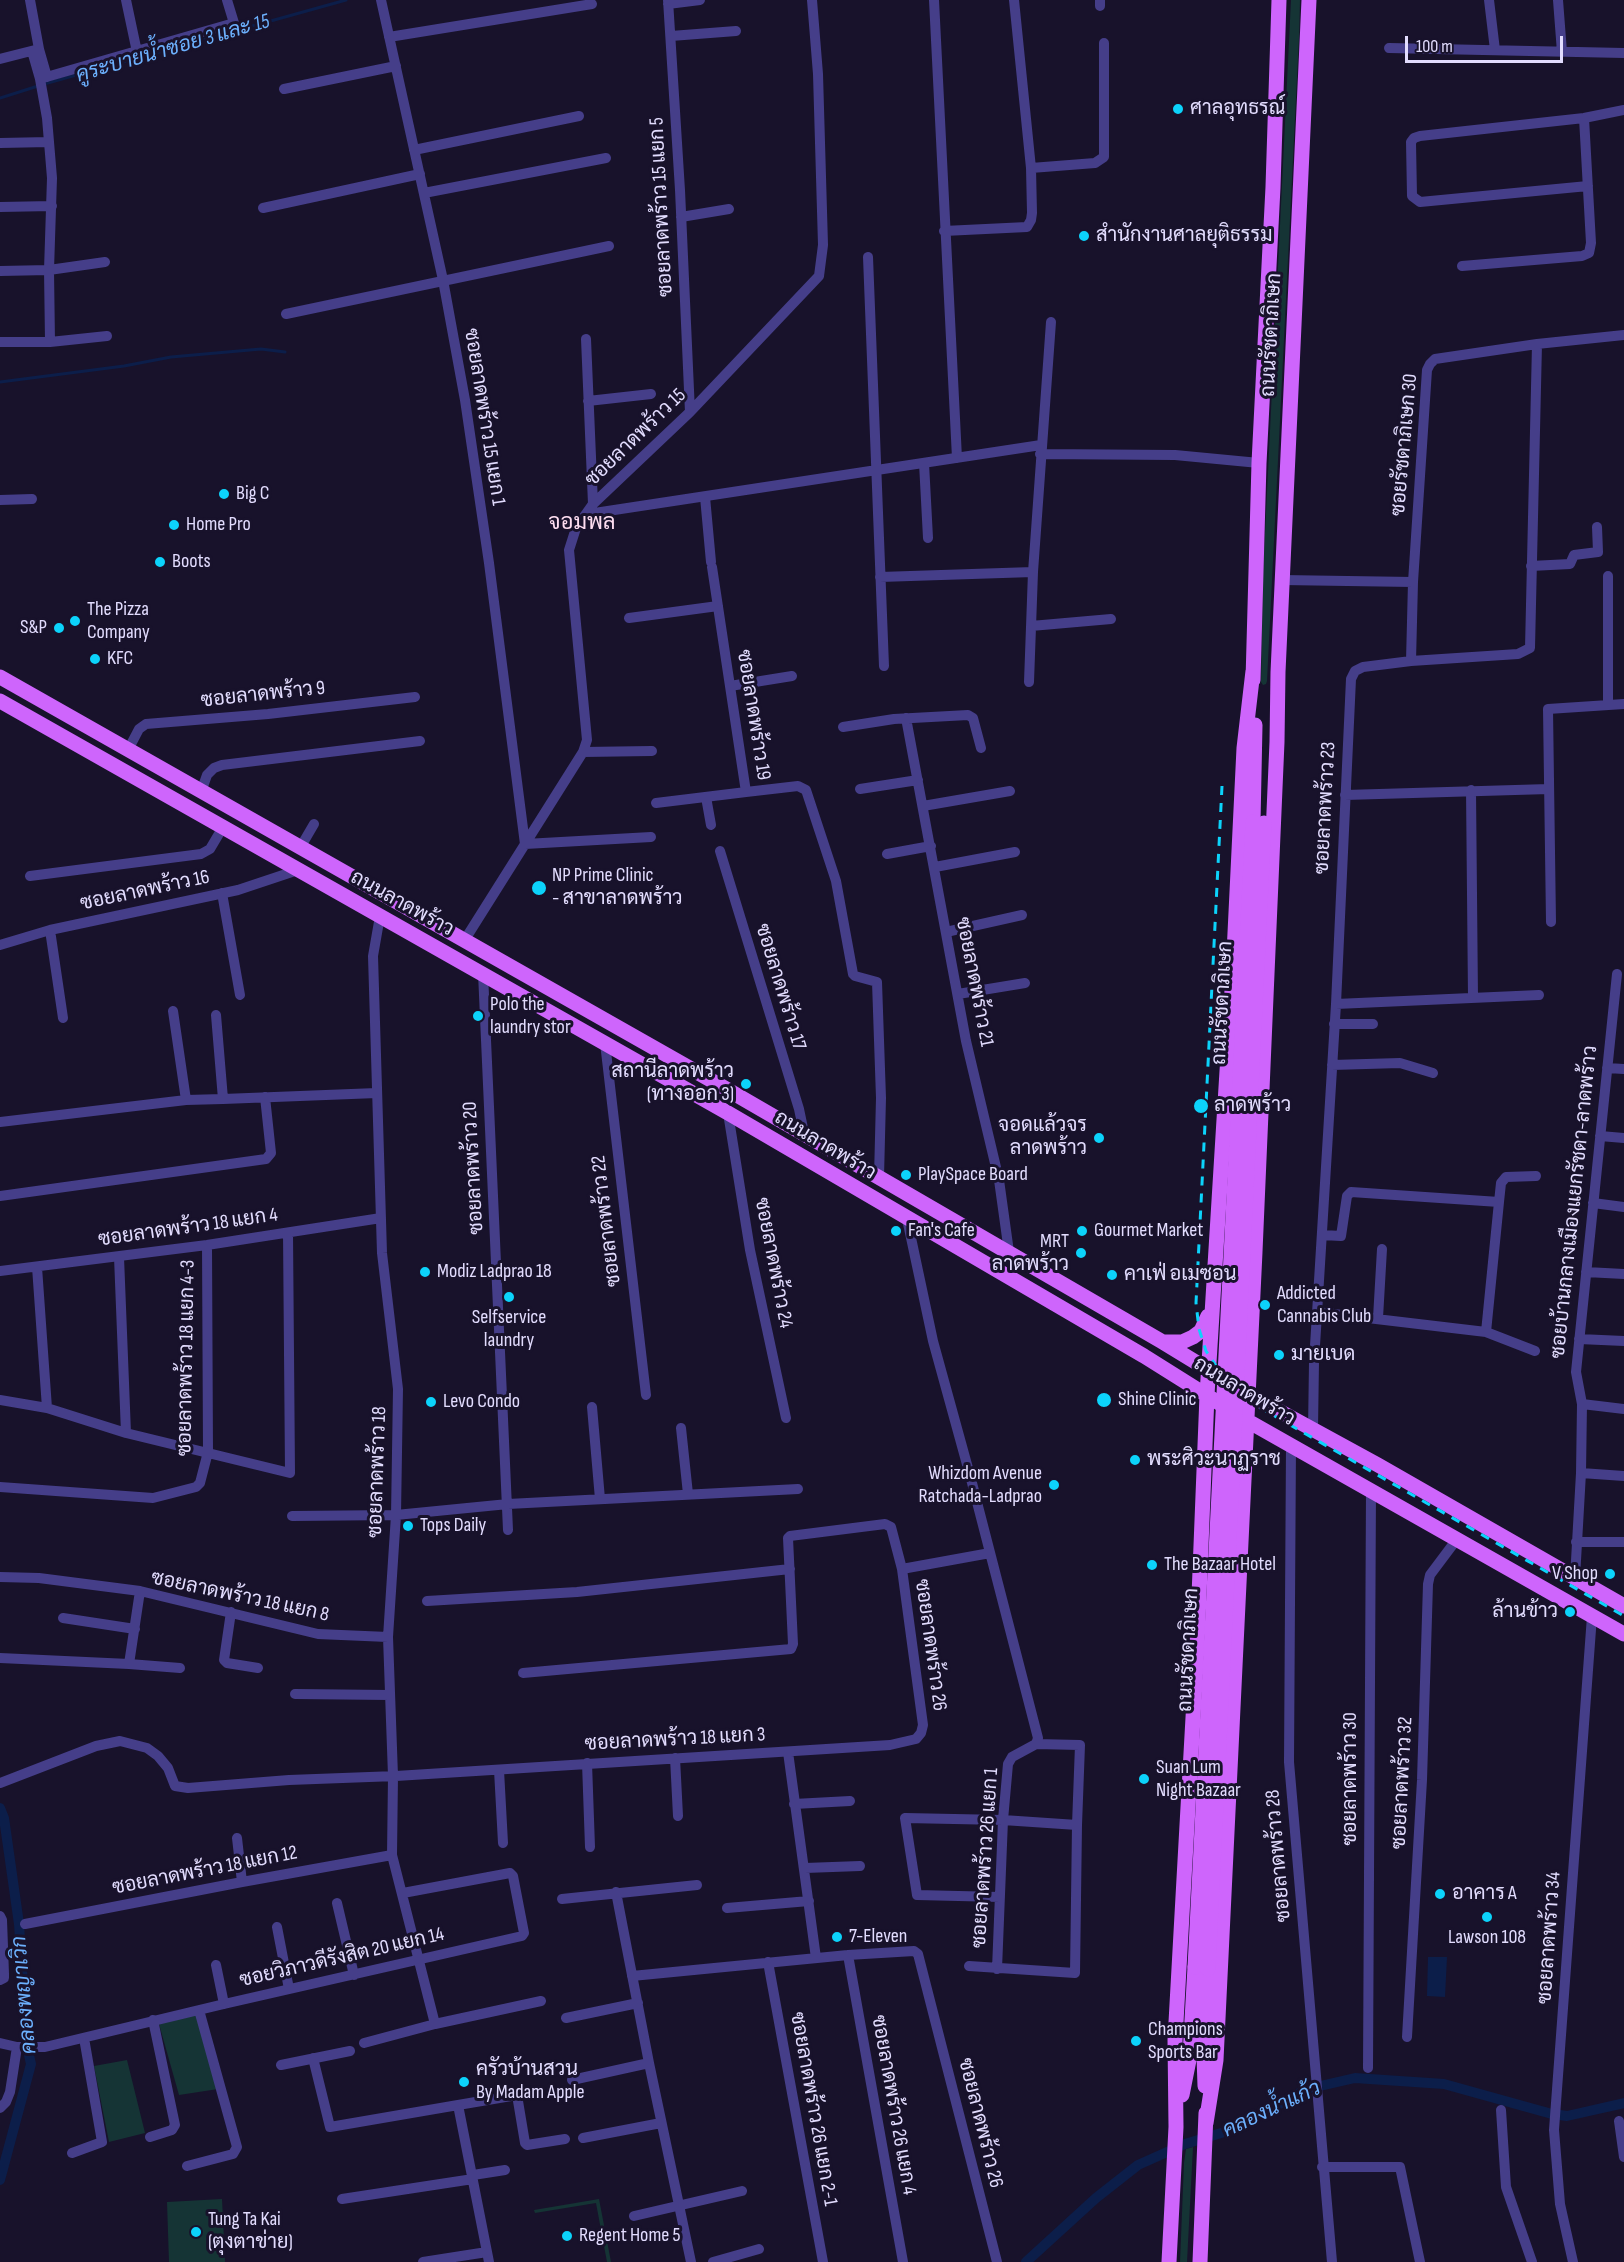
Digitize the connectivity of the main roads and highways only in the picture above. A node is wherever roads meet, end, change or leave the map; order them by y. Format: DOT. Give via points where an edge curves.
graph roads {
  1 [pos="1279,0"];
  2 [pos="1309,0"];
  3 [pos="1253,671"];
  4 [pos="1278,672"];
  5 [pos="0,677"];
  6 [pos="0,701"];
  7 [pos="1259,823"];
  8 [pos="464,941"];
  9 [pos="454,957"];
  10 [pos="494,958"];
  11 [pos="483,974"];
  12 [pos="1263,1067"];
  13 [pos="1227,1070"];
  14 [pos="1222,1152"];
  15 [pos="1259,1160"];
  16 [pos="1212,1302"];
  17 [pos="1161,1341"];
  18 [pos="1208,1370"];
  19 [pos="1248,1394"];
  20 [pos="1206,1395"];
  21 [pos="1246,1420"];
  22 [pos="1624,1606"];
  23 [pos="1199,1607"];
  24 [pos="1237,1608"];
  25 [pos="1624,1634"];
  26 [pos="1193,1714"];
  27 [pos="1232,1716"];
  28 [pos="1201,1968"];
  29 [pos="1176,2127"];
  30 [pos="1206,2128"];
  31 [pos="1169,2262"];
  32 [pos="1200,2262"];
  1 -- 3 [label="main road, ถนนรัชดาภิเษก" via="1258,463"];
  2 -- 4 [label="main road, ถนนรัชดาภิเษก"];
  3 -- 7 [label="main road, ถนนรัชดาภิเษก"];
  3 -- 13 [label="main road, ถนนรัชดาภิเษก" via="1244,748"];
  4 -- 7 [label="main road, ถนนรัชดาภิเษก"];
  4 -- 12 [label="main road, ถนนรัชดาภิเษก"];
  5 -- 8 [label="main road, ถนนลาดพร้าว"];
  6 -- 9 [label="main road, ถนนลาดพร้าว"];
  7 -- 28 [label="main road, ถนนรัชดาภิเษก, bridge"];
  8 -- 9 [label="main road"];
  8 -- 10 [label="main road, ถนนลาดพร้าว"];
  9 -- 11 [label="main road, ถนนลาดพร้าว"];
  10 -- 11 [label="main road"];
  10 -- 17 [label="main road, ถนนลาดพร้าว"];
  11 -- 20 [label="main road, ถนนลาดพร้าว" via="728,1113"];
  12 -- 13 [label="main road" via="1248,1082 1232,1081"];
  12 -- 15 [label="main road, ถนนรัชดาภิเษก"];
  13 -- 14 [label="main road, ถนนรัชดาภิเษก"];
  14 -- 15 [label="main road" via="1230,1172 1245,1173"];
  14 -- 16 [label="main road, ถนนรัชดาภิเษก"];
  15 -- 19 [label="main road, ถนนรัชดาภิเษก"];
  16 -- 17 [label="main road" via="1201,1331 1182,1342"];
  16 -- 18 [label="main road, ถนนรัชดาภิเษก"];
  17 -- 18 [label="main road, ถนนลาดพร้าว"];
  18 -- 19 [label="main road, ถนนลาดพร้าว"];
  18 -- 20 [label="main road, ถนนรัชดาภิเษก"];
  19 -- 21 [label="main road, ถนนรัชดาภิเษก"];
  19 -- 22 [label="main road, ถนนลาดพร้าว"];
  20 -- 21 [label="main road, ถนนลาดพร้าว"];
  20 -- 23 [label="main road, ถนนรัชดาภิเษก"];
  21 -- 24 [label="main road, ถนนรัชดาภิเษก"];
  21 -- 25 [label="main road, ถนนลาดพร้าว"];
  23 -- 24 [label="main road" via="1207,1597 1224,1595"];
  23 -- 26 [label="main road, ถนนรัชดาภิเษก"];
  24 -- 27 [label="main road, ถนนรัชดาภิเษก"];
  26 -- 27 [label="main road" via="1201,1703 1218,1701 1224,1703"];
  26 -- 29 [label="main road, ถนนรัชดาภิเษก" via="1175,2040"];
  27 -- 30 [label="main road, ถนนรัชดาภิเษก" via="1216,2060"];
  28 -- 29 [label="main road, ถนนรัชดาภิเษก"];
  28 -- 30 [label="main road, ถนนรัชดาภิเษก"];
  29 -- 31 [label="main road, ถนนรัชดาภิเษก"];
  30 -- 32 [label="main road, ถนนรัชดาภิเษก"];
}
